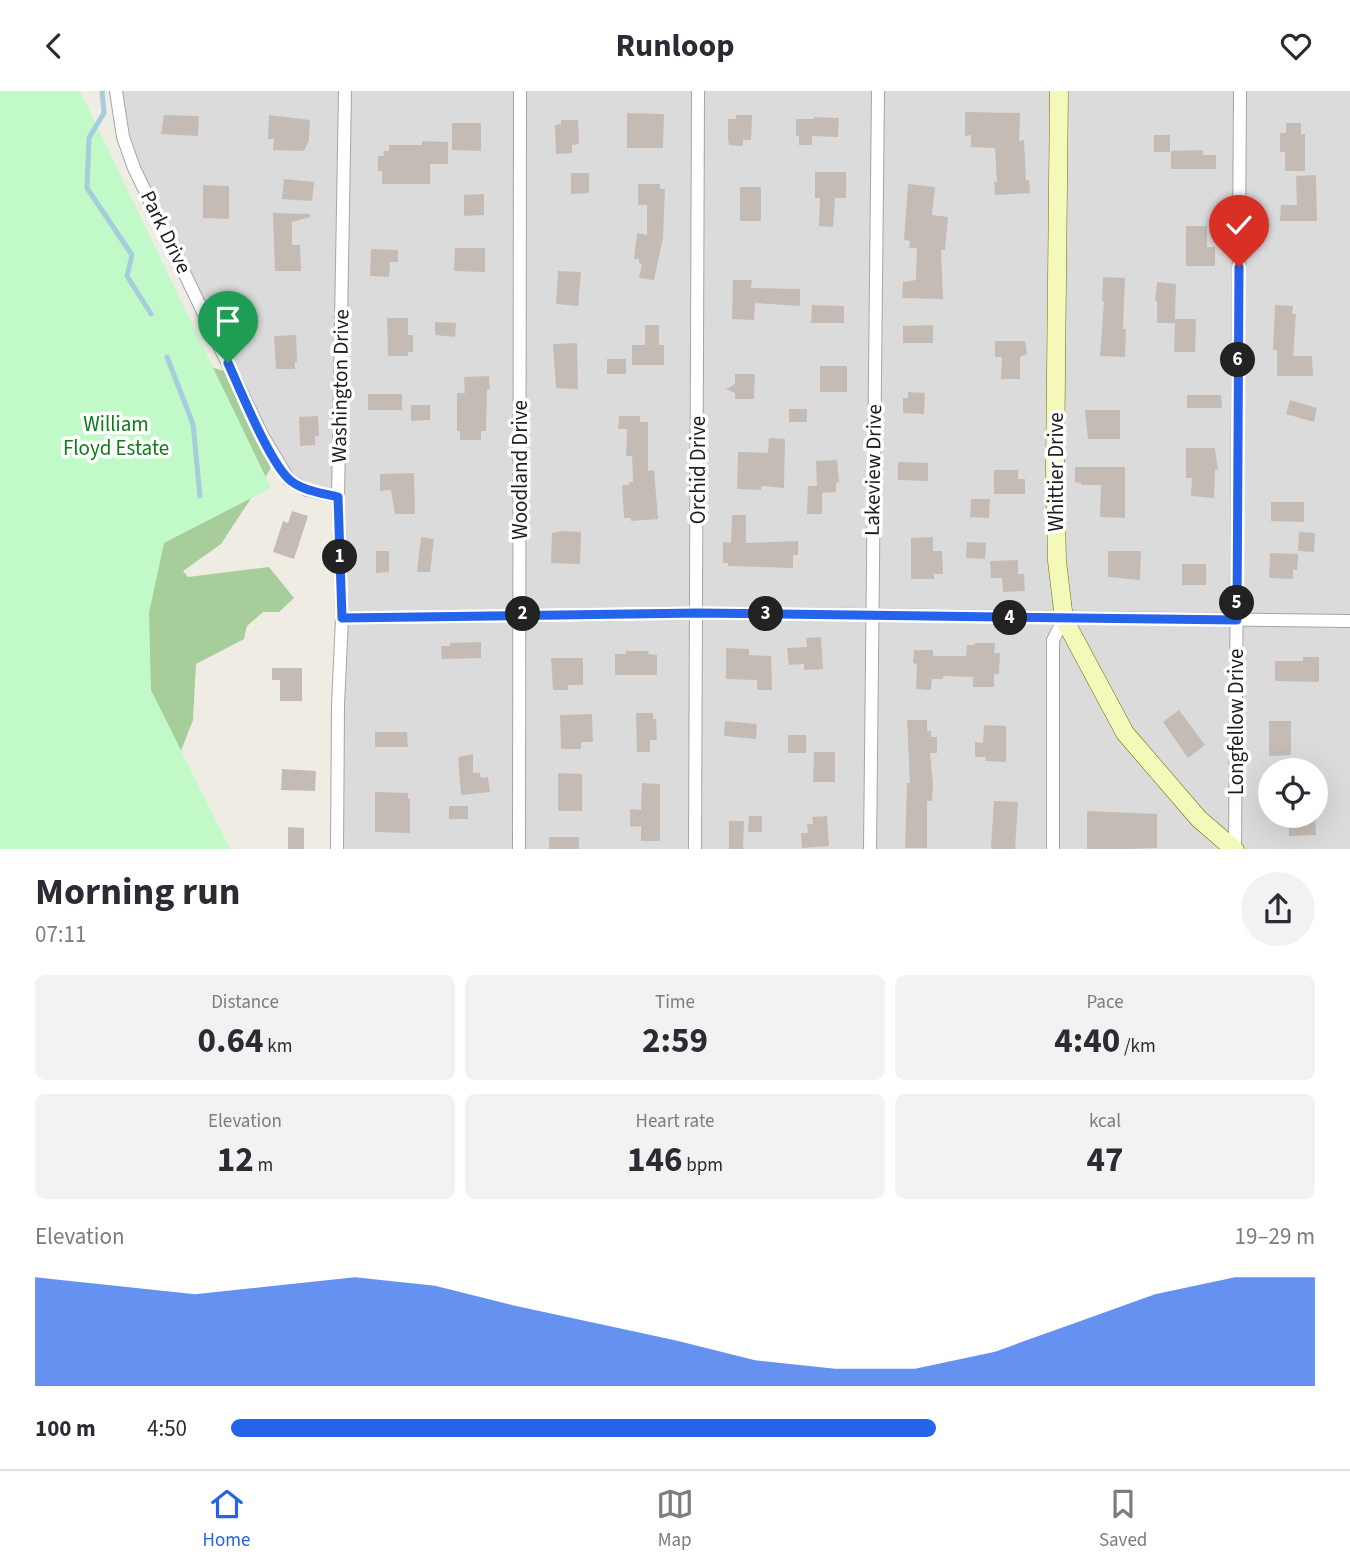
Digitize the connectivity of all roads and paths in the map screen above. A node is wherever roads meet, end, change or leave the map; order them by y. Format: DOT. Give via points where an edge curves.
graph roads {
  1 [pos="116,91"];
  2 [pos="345,91"];
  3 [pos="520,91"];
  4 [pos="698,91"];
  5 [pos="878,91"];
  6 [pos="1059,91"];
  7 [pos="1240,91"];
  8 [pos="338,497"];
  9 [pos="698,613"];
  10 [pos="520,614"];
  11 [pos="872,616"];
  12 [pos="342,618"];
  13 [pos="1064,619"];
  14 [pos="1237,620"];
  15 [pos="1350,621"];
  16 [pos="337,849"];
  17 [pos="519,849"];
  18 [pos="695,849"];
  19 [pos="870,849"];
  20 [pos="1053,849"];
  21 [pos="1235,849"];
  1 -- 8 [label="street, Park Drive" via="123,137 134,168 262,435 289,480 306,490"];
  2 -- 8 [label="street, Washington Drive"];
  3 -- 10 [label="street, Woodland Drive"];
  4 -- 9 [label="street, Orchid Drive"];
  5 -- 11 [label="street, Lakeview Drive"];
  6 -- 13 [label="street, Whittier Drive" via="1055,468 1057,561"];
  7 -- 14 [label="street, Longfellow Drive"];
  8 -- 12 [label="street, Washington Drive"];
  9 -- 10 [label="street"];
  9 -- 11 [label="street"];
  9 -- 18 [label="street, Orchid Drive"];
  10 -- 12 [label="street"];
  10 -- 17 [label="street, Woodland Drive"];
  11 -- 13 [label="street"];
  11 -- 19 [label="street, Lakeview Drive"];
  12 -- 16 [label="street, Washington Drive"];
  13 -- 14 [label="street"];
  13 -- 20 [label="street, Whittier Drive" via="1053,641"];
  13 -- 21 [label="street" via="1125,733 1199,819"];
  14 -- 15 [label="street"];
  14 -- 21 [label="street, Longfellow Drive"];
}
